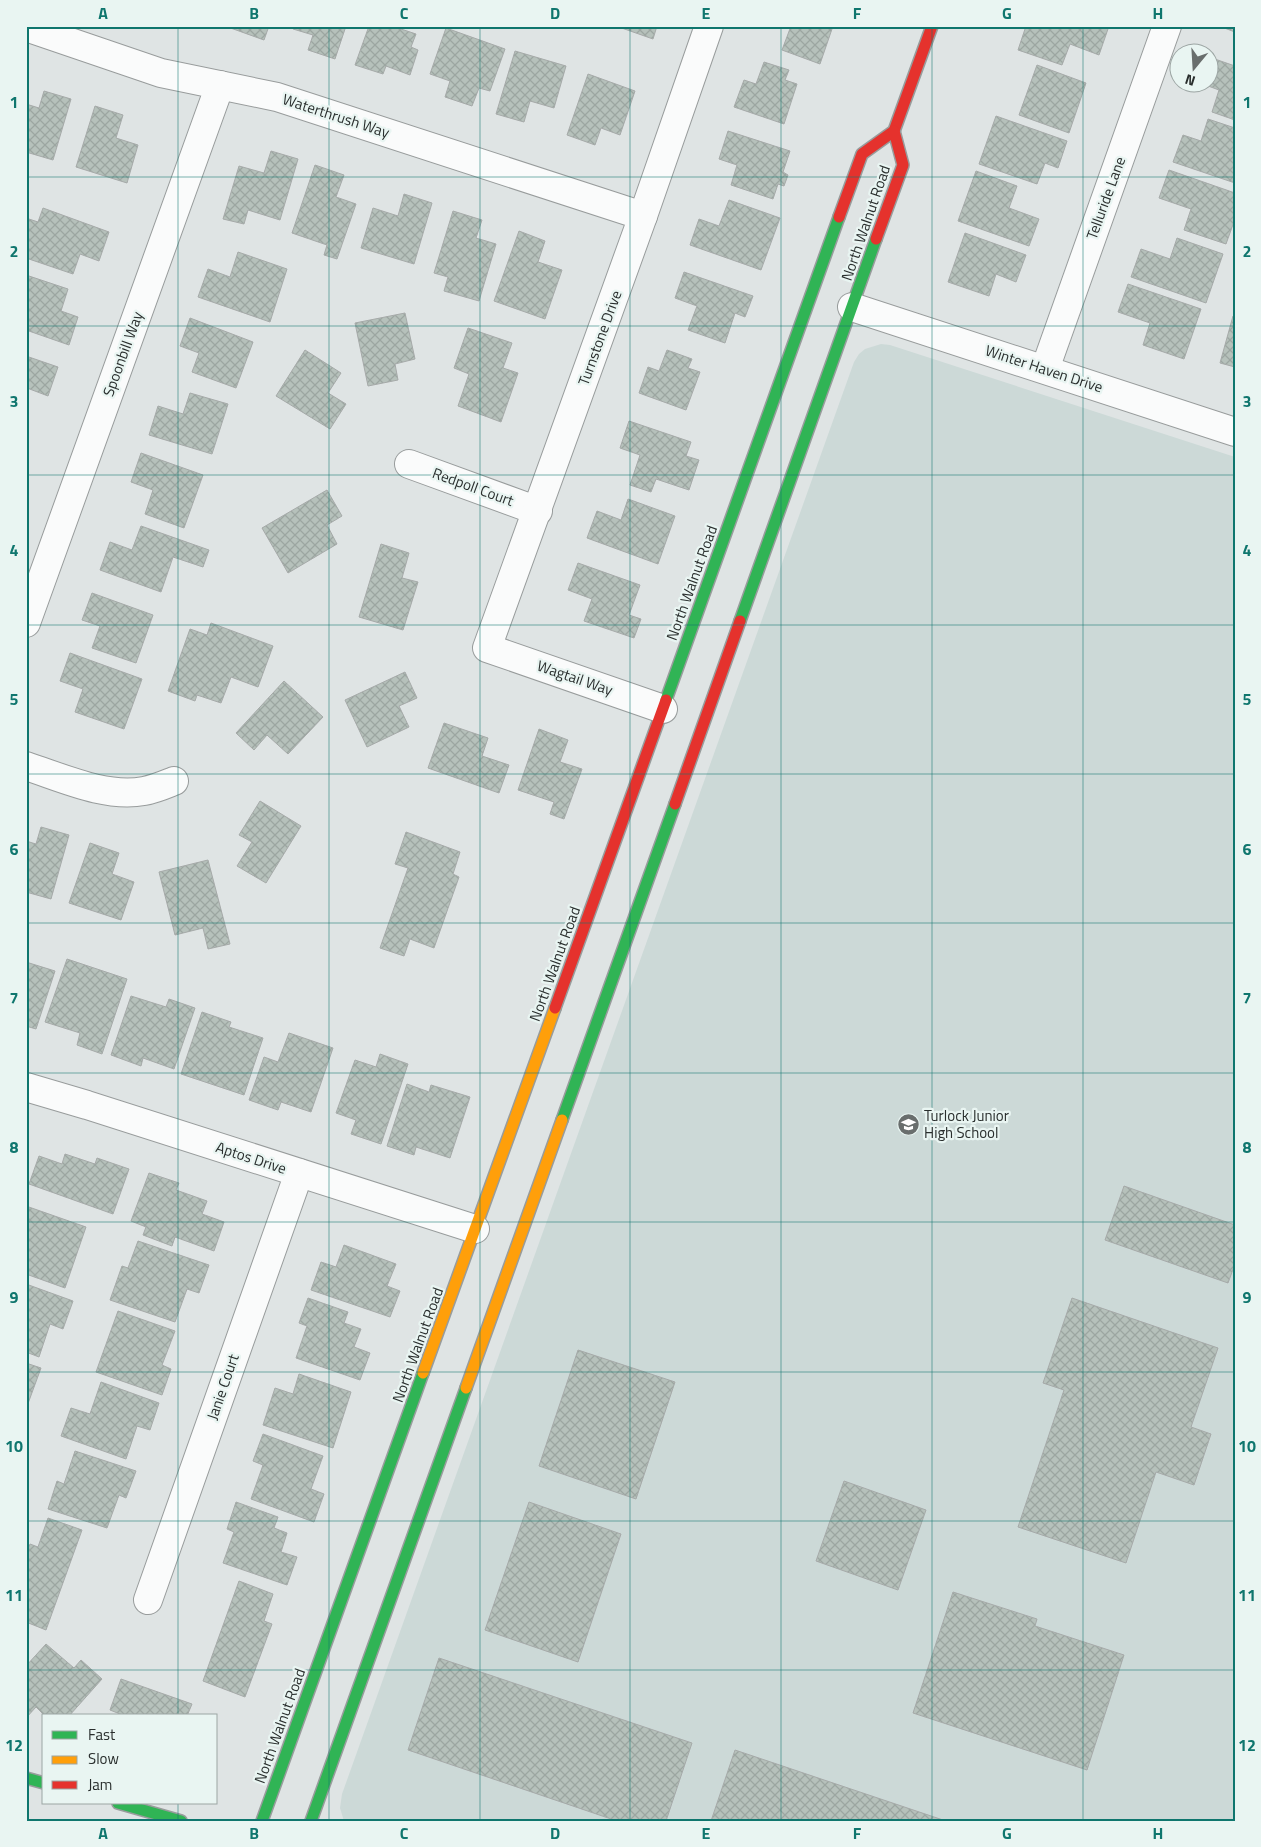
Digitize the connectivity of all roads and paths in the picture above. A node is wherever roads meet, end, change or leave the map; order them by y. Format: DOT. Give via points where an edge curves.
graph roads {
  1 [pos="709,26"];
  2 [pos="932,26"];
  3 [pos="1167,26"];
  4 [pos="26,27"];
  5 [pos="220,85"];
  6 [pos="894,131"];
  7 [pos="643,216"];
  8 [pos="852,307"];
  9 [pos="1045,369"];
  10 [pos="1235,432"];
  11 [pos="409,464"];
  12 [pos="538,511"];
  13 [pos="26,623"];
  14 [pos="487,648"];
  15 [pos="663,708"];
  16 [pos="26,766"];
  17 [pos="174,781"];
  18 [pos="26,1087"];
  19 [pos="299,1173"];
  20 [pos="475,1229"];
  21 [pos="148,1600"];
  22 [pos="26,1778"];
  23 [pos="42,1782"];
  24 [pos="122,1804"];
  25 [pos="181,1821"];
  26 [pos="262,1821"];
  27 [pos="311,1821"];
  1 -- 7 [label="street, Turnstone Drive"];
  2 -- 6 [label="street"];
  3 -- 9 [label="street, Telluride Lane"];
  4 -- 5 [label="street, Waterthrush Way" via="134,65"];
  5 -- 7 [label="street, Waterthrush Way" via="277,97"];
  5 -- 13 [label="street, Spoonbill Way"];
  6 -- 8 [label="street, North Walnut Road" via="903,164"];
  6 -- 15 [label="street, North Walnut Road" via="862,154"];
  7 -- 12 [label="street, Turnstone Drive"];
  8 -- 9 [label="street, Winter Haven Drive"];
  8 -- 27 [label="street, North Walnut Road"];
  9 -- 10 [label="street, Winter Haven Drive"];
  11 -- 12 [label="street, Redpoll Court"];
  12 -- 14 [label="street, Turnstone Drive"];
  14 -- 15 [label="street, Wagtail Way"];
  15 -- 20 [label="street, North Walnut Road"];
  16 -- 17 [label="street" via="112,791 144,791"];
  18 -- 19 [label="street, Aptos Drive"];
  19 -- 20 [label="street, Aptos Drive"];
  19 -- 21 [label="street, Janie Court"];
  20 -- 26 [label="street, North Walnut Road"];
  22 -- 23 [label="street"];
  24 -- 25 [label="street"];
}
